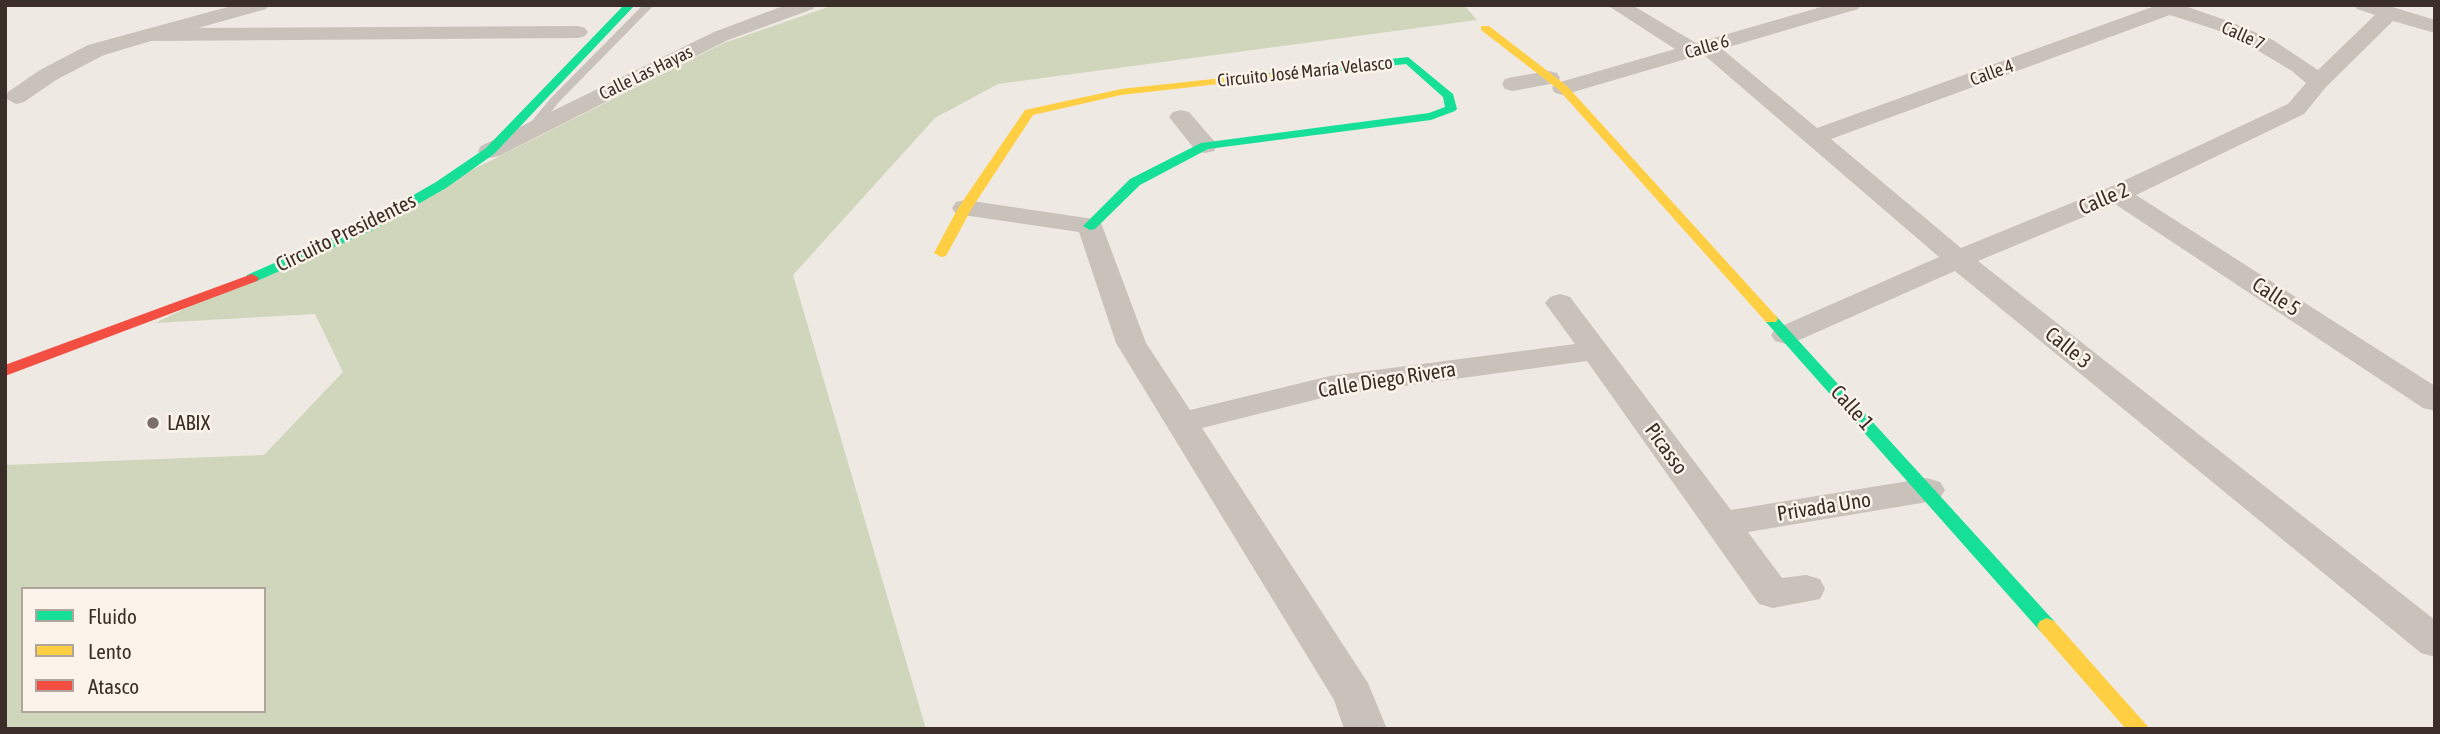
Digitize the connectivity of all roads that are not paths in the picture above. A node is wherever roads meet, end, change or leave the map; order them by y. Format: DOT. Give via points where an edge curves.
graph roads {
  1 [pos="260,5"];
  2 [pos="630,5"];
  3 [pos="649,5"];
  4 [pos="806,5"];
  5 [pos="1617,5"];
  6 [pos="1851,5"];
  7 [pos="2364,5"];
  8 [pos="2165,7"];
  9 [pos="2389,13"];
  10 [pos="583,27"];
  11 [pos="2435,27"];
  12 [pos="1485,29"];
  13 [pos="147,35"];
  14 [pos="1701,49"];
  15 [pos="558,50"];
  16 [pos="2318,82"];
  17 [pos="1556,83"];
  18 [pos="1513,84"];
  19 [pos="16,97"];
  20 [pos="1181,117"];
  21 [pos="528,133"];
  22 [pos="1814,137"];
  23 [pos="1205,146"];
  24 [pos="490,151"];
  25 [pos="2117,194"];
  26 [pos="965,208"];
  27 [pos="1090,226"];
  28 [pos="942,253"];
  29 [pos="1958,259"];
  30 [pos="1560,303"];
  31 [pos="1786,335"];
  32 [pos="1595,351"];
  33 [pos="5,371"];
  34 [pos="2435,401"];
  35 [pos="1181,423"];
  36 [pos="1927,490"];
  37 [pos="1721,524"];
  38 [pos="1789,592"];
  39 [pos="2435,642"];
  40 [pos="1366,729"];
  41 [pos="2139,729"];
  1 -- 13 [label="street"];
  2 -- 24 [label="street, Circuito Presidentes"];
  3 -- 21 [label="lane"];
  4 -- 21 [label="street, Calle Las Hayas" via="721,36"];
  5 -- 14 [label="street, Calle 3"];
  6 -- 14 [label="street, Calle 6"];
  7 -- 9 [label="street"];
  8 -- 16 [label="street, Calle 7" via="2265,45"];
  8 -- 22 [label="street, Calle 4"];
  9 -- 11 [label="street"];
  9 -- 16 [label="street, Calle 2"];
  10 -- 13 [label="street"];
  10 -- 15 [label="street"];
  12 -- 17 [label="street, Calle 1"];
  13 -- 19 [label="street" via="96,50"];
  14 -- 17 [label="street, Calle 6"];
  14 -- 22 [label="street, Calle 3"];
  16 -- 25 [label="street, Calle 2" via="2296,109"];
  17 -- 18 [label="street, Calle 6"];
  17 -- 31 [label="street, Calle 1"];
  20 -- 23 [label="street"];
  21 -- 24 [label="street, Calle Las Hayas"];
  22 -- 29 [label="street, Calle 3"];
  23 -- 26 [label="street, Circuito José María Velasco" via="1431,116 1451,109 1449,96 1408,60 1121,92 1029,112"];
  23 -- 27 [label="street, Circuito José María Velasco" via="1135,182"];
  24 -- 33 [label="street, Circuito Presidentes" via="368,226 236,285"];
  25 -- 29 [label="street, Calle 2"];
  25 -- 34 [label="street, Calle 5"];
  26 -- 27 [label="street"];
  26 -- 28 [label="street"];
  27 -- 35 [label="street" via="1130,343"];
  29 -- 31 [label="street, Calle 2"];
  29 -- 39 [label="street, Calle 3"];
  30 -- 32 [label="street, Picasso"];
  31 -- 36 [label="street, Calle 1"];
  32 -- 35 [label="street, Calle Diego Rivera" via="1330,386"];
  32 -- 37 [label="street, Picasso"];
  35 -- 40 [label="street" via="1353,695"];
  36 -- 37 [label="street, Privada Uno"];
  36 -- 41 [label="street, Calle 1"];
  37 -- 38 [label="street, Picasso"];
}
